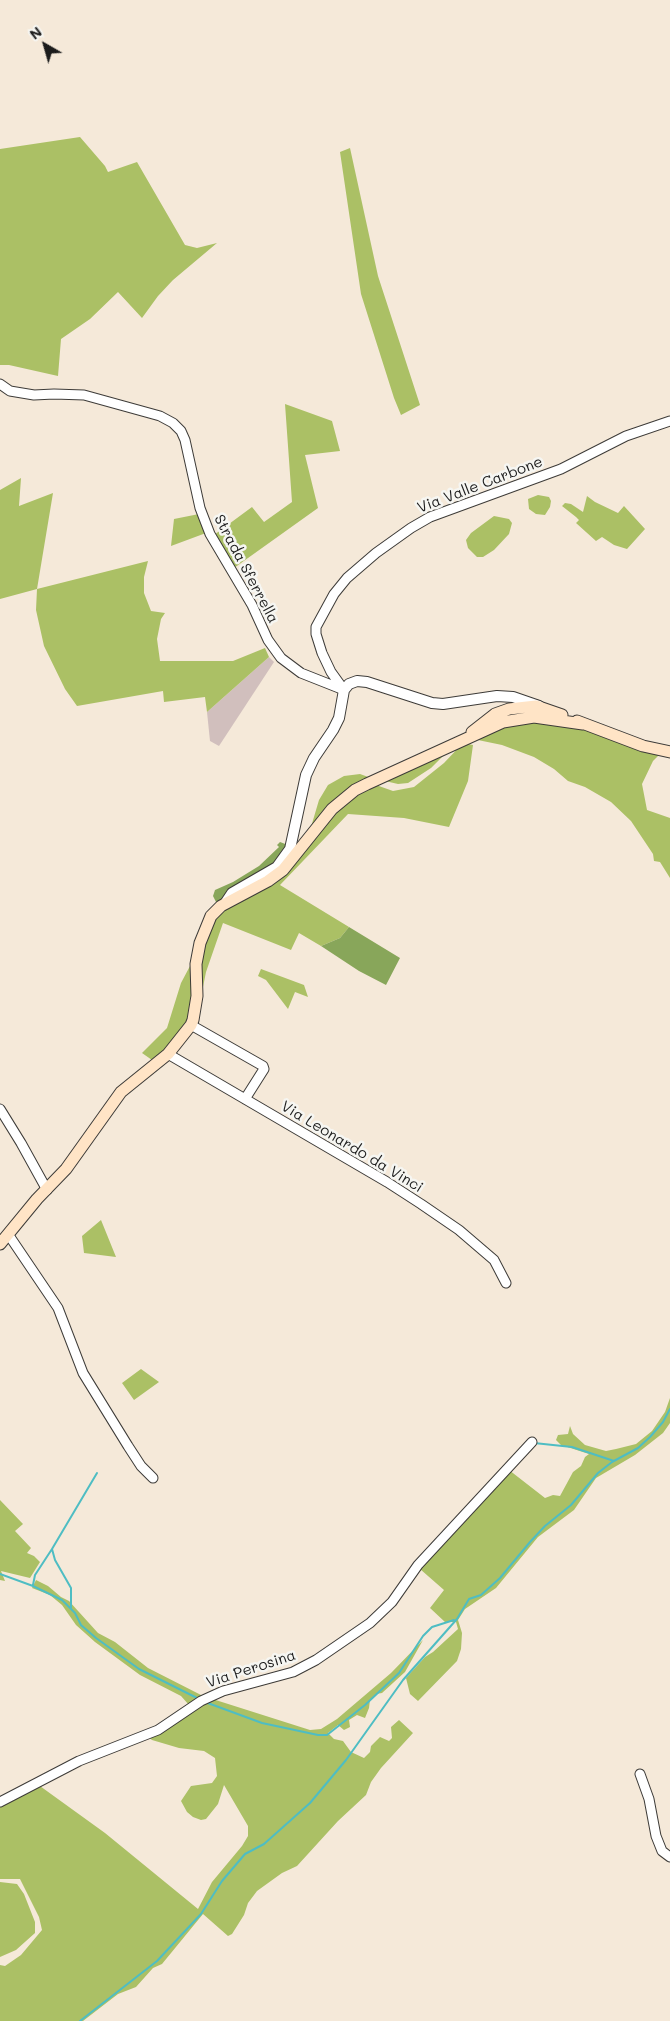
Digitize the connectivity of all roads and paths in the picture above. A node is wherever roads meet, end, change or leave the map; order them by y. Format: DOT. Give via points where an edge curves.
graph roads {
  1 [pos="0,384"];
  2 [pos="670,422"];
  3 [pos="344,690"];
  4 [pos="509,697"];
  5 [pos="492,698"];
  6 [pos="542,707"];
  7 [pos="514,708"];
  8 [pos="534,717"];
  9 [pos="483,722"];
  10 [pos="498,724"];
  11 [pos="583,724"];
  12 [pos="466,738"];
  13 [pos="670,752"];
  14 [pos="226,902"];
  15 [pos="191,1025"];
  16 [pos="168,1054"];
  17 [pos="245,1099"];
  18 [pos="0,1109"];
  19 [pos="47,1190"];
  20 [pos="8,1234"];
  21 [pos="0,1244"];
  22 [pos="506,1283"];
  23 [pos="532,1442"];
  24 [pos="153,1478"];
  25 [pos="640,1774"];
  26 [pos="0,1802"];
  27 [pos="670,1857"];
  1 -- 3 [label="street, Strada Sferrella" via="10,391 34,395 84,395 160,416 173,423 185,440 200,508 210,534 252,605 268,640 281,658 301,674"];
  2 -- 3 [label="street, Via Valle Carbone" via="626,436 561,469 430,517 369,559 334,594 316,627 322,653"];
  3 -- 5 [label="street" via="357,681 432,703"];
  3 -- 14 [label="street" via="339,718 306,775 290,849 278,867 232,893"];
  4 -- 5 [label="street"];
  4 -- 6 [label="street"];
  4 -- 7 [label="street"];
  5 -- 7 [label="street"];
  5 -- 9 [label="street" via="498,705"];
  6 -- 7 [label="main road"];
  6 -- 11 [label="main road"];
  7 -- 8 [label="main road"];
  7 -- 9 [label="main road"];
  7 -- 10 [label="main road" via="513,713"];
  8 -- 10 [label="main road"];
  8 -- 11 [label="main road"];
  9 -- 12 [label="main road"];
  10 -- 12 [label="main road"];
  11 -- 13 [label="main road" via="643,746"];
  12 -- 14 [label="main road" via="355,790 332,808 283,870"];
  14 -- 15 [label="main road" via="211,916 200,943 196,964 197,996"];
  15 -- 16 [label="main road"];
  15 -- 17 [label="street" via="263,1066 252,1092"];
  16 -- 17 [label="street, Via Leonardo da Vinci"];
  16 -- 19 [label="main road" via="121,1092 66,1169"];
  17 -- 22 [label="street, Via Leonardo da Vinci" via="387,1182 451,1225 494,1260"];
  18 -- 19 [label="street"];
  19 -- 20 [label="main road"];
  20 -- 21 [label="main road"];
  20 -- 24 [label="street" via="58,1308 83,1373 141,1466"];
  23 -- 26 [label="street, Via Perosina" via="418,1565 392,1602 370,1623 316,1660 293,1672 216,1694 158,1730 79,1761"];
  25 -- 27 [label="street" via="656,1836 662,1851"];
}
